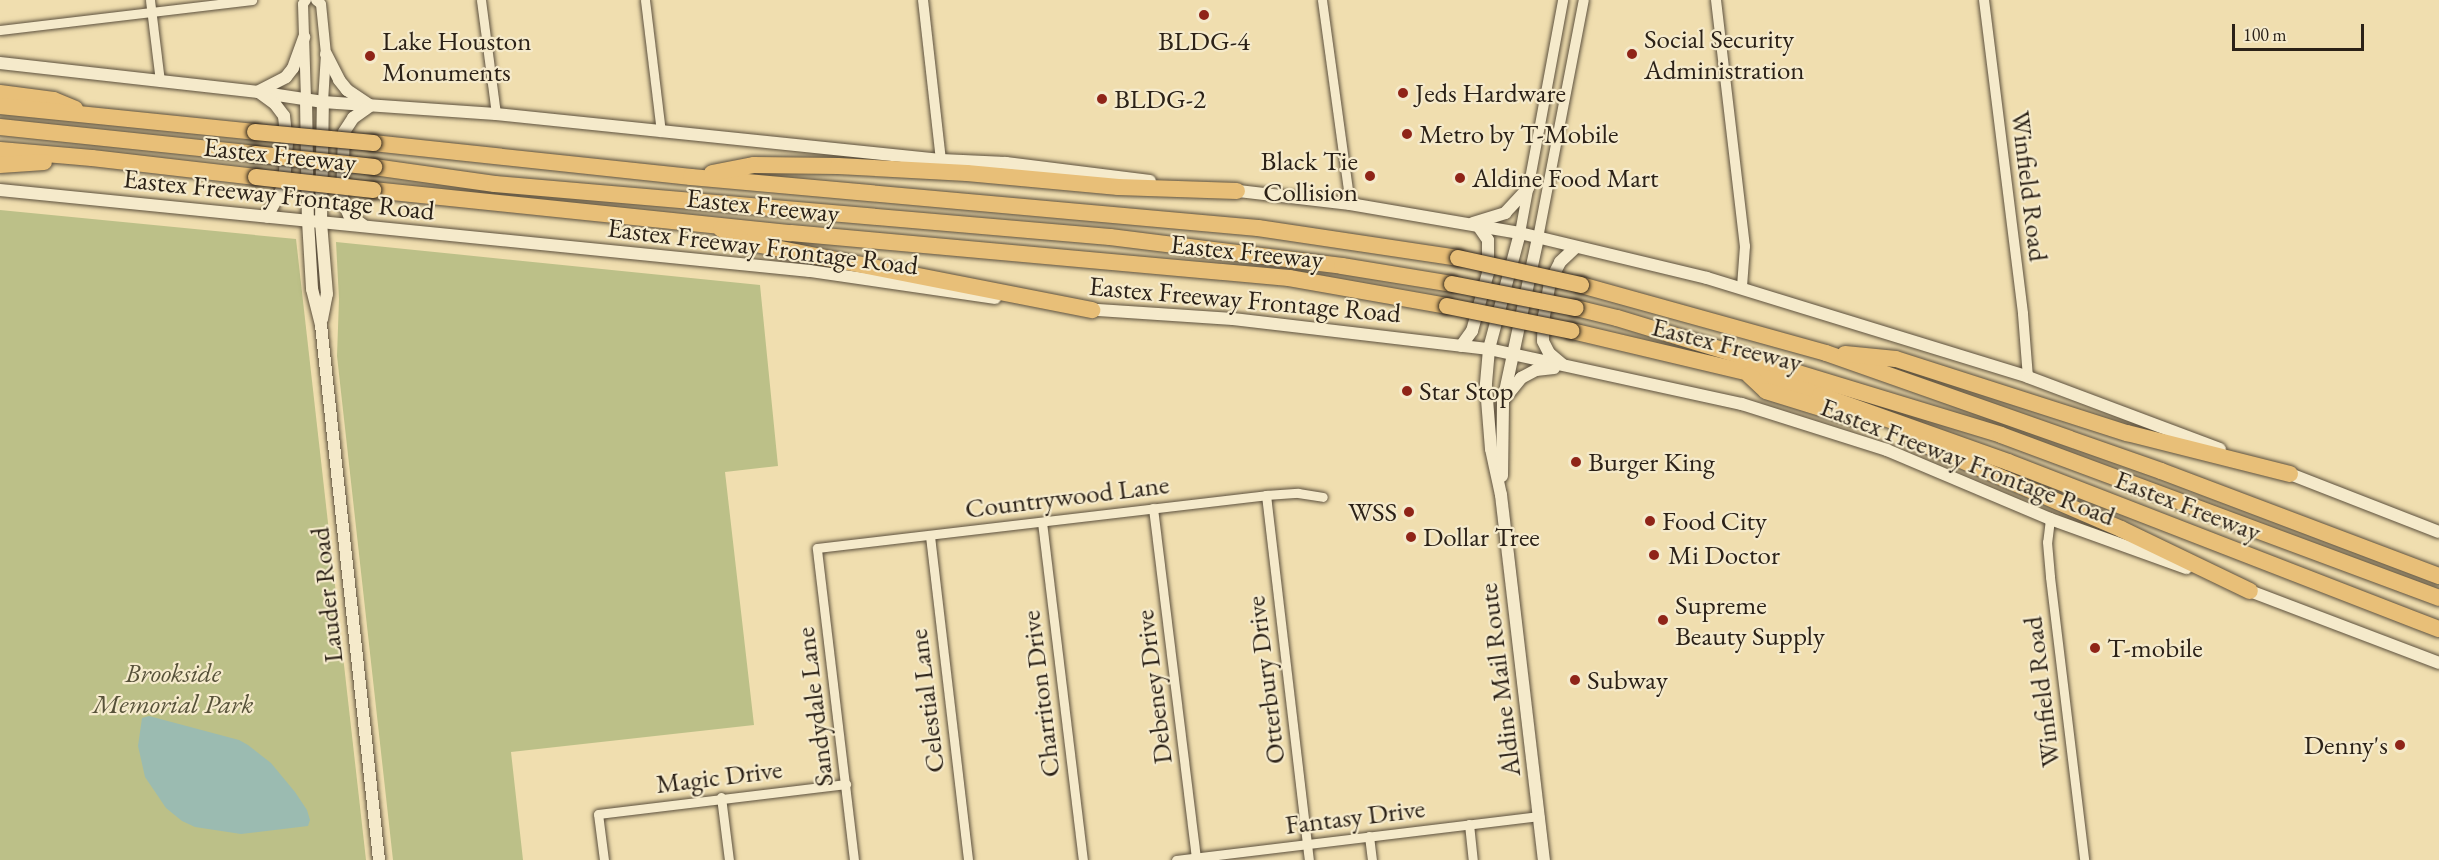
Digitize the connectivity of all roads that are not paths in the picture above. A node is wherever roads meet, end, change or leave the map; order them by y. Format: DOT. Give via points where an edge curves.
graph roads {
  1 [pos="150,0"];
  2 [pos="252,0"];
  3 [pos="306,0"];
  4 [pos="316,0"];
  5 [pos="481,0"];
  6 [pos="645,0"];
  7 [pos="923,0"];
  8 [pos="1323,0"];
  9 [pos="1563,0"];
  10 [pos="1584,0"];
  11 [pos="1716,0"];
  12 [pos="1984,0"];
  13 [pos="152,11"];
  14 [pos="1559,24"];
  15 [pos="1577,27"];
  16 [pos="0,30"];
  17 [pos="304,37"];
  18 [pos="326,54"];
  19 [pos="0,63"];
  20 [pos="160,81"];
  21 [pos="258,92"];
  22 [pos="0,93"];
  23 [pos="306,99"];
  24 [pos="323,102"];
  25 [pos="0,106"];
  26 [pos="370,106"];
  27 [pos="496,114"];
  28 [pos="92,116"];
  29 [pos="0,127"];
  30 [pos="662,132"];
  31 [pos="1536,145"];
  32 [pos="1555,149"];
  33 [pos="0,150"];
  34 [pos="92,158"];
  35 [pos="941,160"];
  36 [pos="0,165"];
  37 [pos="691,177"];
  38 [pos="1528,188"];
  39 [pos="0,190"];
  40 [pos="1237,191"];
  41 [pos="1350,204"];
  42 [pos="267,217"];
  43 [pos="308,221"];
  44 [pos="321,223"];
  45 [pos="715,225"];
  46 [pos="1473,225"];
  47 [pos="366,227"];
  48 [pos="1520,233"];
  49 [pos="1538,238"];
  50 [pos="1575,248"];
  51 [pos="1742,287"];
  52 [pos="1092,310"];
  53 [pos="321,325"];
  54 [pos="1461,346"];
  55 [pos="1489,349"];
  56 [pos="1826,353"];
  57 [pos="1511,354"];
  58 [pos="1564,366"];
  59 [pos="1746,372"];
  60 [pos="2028,377"];
  61 [pos="1503,401"];
  62 [pos="2290,474"];
  63 [pos="1266,495"];
  64 [pos="1501,495"];
  65 [pos="1323,497"];
  66 [pos="1153,508"];
  67 [pos="2050,519"];
  68 [pos="1042,522"];
  69 [pos="2439,532"];
  70 [pos="930,536"];
  71 [pos="817,548"];
  72 [pos="2439,576"];
  73 [pos="2250,591"];
  74 [pos="2439,598"];
  75 [pos="2439,629"];
  76 [pos="2439,663"];
  77 [pos="846,784"];
  78 [pos="721,797"];
  79 [pos="1539,816"];
  80 [pos="1469,824"];
  81 [pos="1370,837"];
  82 [pos="1307,845"];
  83 [pos="1196,859"];
  84 [pos="379,860"];
  85 [pos="604,860"];
  86 [pos="729,860"];
  87 [pos="854,860"];
  88 [pos="968,860"];
  89 [pos="1083,860"];
  90 [pos="1176,860"];
  91 [pos="1309,860"];
  92 [pos="1372,860"];
  93 [pos="1473,860"];
  94 [pos="1544,860"];
  95 [pos="2084,860"];
  1 -- 13 [label="street"];
  2 -- 13 [label="street"];
  3 -- 17 [label="street, Lauder Road"];
  4 -- 18 [label="street, Lauder Road" via="321,4"];
  5 -- 27 [label="street"];
  6 -- 30 [label="street"];
  7 -- 35 [label="street"];
  8 -- 41 [label="street"];
  9 -- 14 [label="street"];
  10 -- 15 [label="street"];
  11 -- 51 [label="street" via="1745,246"];
  12 -- 60 [label="street, Winfield Road"];
  13 -- 16 [label="street"];
  13 -- 20 [label="street"];
  14 -- 15 [label="street"];
  14 -- 31 [label="street"];
  15 -- 32 [label="street"];
  17 -- 21 [label="main road" via="286,77"];
  17 -- 23 [label="street, Lauder Road"];
  18 -- 24 [label="street, Lauder Road"];
  18 -- 26 [label="main road" via="347,90"];
  19 -- 20 [label="main road"];
  20 -- 21 [label="main road"];
  21 -- 23 [label="main road"];
  21 -- 42 [label="main road" via="284,116 287,143 284,185"];
  22 -- 28 [label="highway" via="54,100"];
  23 -- 24 [label="main road"];
  23 -- 43 [label="main road, Lauder Road"];
  24 -- 26 [label="main road"];
  24 -- 44 [label="main road, Lauder Road"];
  25 -- 28 [label="highway, Eastex Freeway"];
  26 -- 27 [label="main road"];
  26 -- 47 [label="main road" via="353,118 344,132 342,199 349,215"];
  27 -- 30 [label="main road"];
  28 -- 37 [label="highway, Eastex Freeway, bridge"];
  29 -- 74 [label="highway, bridge" via="374,167 495,184 1110,237 1452,284 1640,324 2001,435"];
  30 -- 35 [label="main road"];
  31 -- 32 [label="street"];
  31 -- 38 [label="street"];
  32 -- 49 [label="street"];
  33 -- 34 [label="highway, Eastex Freeway"];
  34 -- 36 [label="highway"];
  34 -- 45 [label="highway, Eastex Freeway, bridge"];
  35 -- 40 [label="main road"];
  37 -- 40 [label="highway" via="754,165 838,166 1118,187"];
  37 -- 56 [label="highway, Eastex Freeway, bridge" via="1258,228 1458,258 1581,285"];
  38 -- 46 [label="main road" via="1505,213"];
  38 -- 48 [label="street"];
  39 -- 42 [label="main road, Eastex Freeway Frontage Road"];
  40 -- 41 [label="main road"];
  41 -- 46 [label="main road"];
  42 -- 43 [label="main road, Eastex Freeway Frontage Road"];
  43 -- 44 [label="main road, Eastex Freeway Frontage Road"];
  43 -- 53 [label="main road, Lauder Road" via="312,289"];
  44 -- 47 [label="main road, Eastex Freeway Frontage Road"];
  44 -- 53 [label="main road, Lauder Road" via="327,294"];
  45 -- 52 [label="highway" via="745,242"];
  45 -- 59 [label="highway, Eastex Freeway, bridge" via="1289,278 1572,331"];
  46 -- 48 [label="main road"];
  46 -- 54 [label="main road" via="1488,240 1488,273 1472,331"];
  47 -- 52 [label="main road, Eastex Freeway Frontage Road" via="810,271"];
  48 -- 49 [label="main road"];
  48 -- 55 [label="main road, Aldine Mail Route"];
  49 -- 50 [label="main road"];
  49 -- 57 [label="main road, Aldine Mail Route"];
  50 -- 51 [label="main road"];
  50 -- 58 [label="main road" via="1560,262 1550,282 1544,316 1543,341 1549,353"];
  51 -- 60 [label="main road"];
  52 -- 54 [label="main road, Eastex Freeway Frontage Road" via="1233,319"];
  53 -- 84 [label="main road, Lauder Road"];
  54 -- 55 [label="main road, Eastex Freeway Frontage Road"];
  55 -- 57 [label="main road, Eastex Freeway Frontage Road"];
  55 -- 64 [label="main road, Aldine Mail Route" via="1489,426"];
  56 -- 62 [label="highway" via="1896,359 2127,433"];
  56 -- 72 [label="highway, Eastex Freeway" via="2161,471"];
  57 -- 58 [label="main road, Eastex Freeway Frontage Road"];
  57 -- 61 [label="main road, Aldine Mail Route"];
  58 -- 61 [label="main road" via="1536,370 1524,377"];
  58 -- 67 [label="main road, Eastex Freeway Frontage Road" via="1742,404 1887,450"];
  59 -- 73 [label="highway" via="1766,391 1929,446 2121,529"];
  59 -- 75 [label="highway, Eastex Freeway" via="2008,462"];
  60 -- 62 [label="main road"];
  61 -- 64 [label="main road, Aldine Mail Route"];
  62 -- 69 [label="main road"];
  63 -- 65 [label="street, Countrywood Lane" via="1298,493"];
  63 -- 66 [label="street, Countrywood Lane"];
  63 -- 82 [label="street, Otterbury Drive"];
  64 -- 79 [label="main road, Aldine Mail Route"];
  66 -- 68 [label="street, Countrywood Lane"];
  66 -- 83 [label="street, Debeney Drive"];
  67 -- 73 [label="main road, Eastex Freeway Frontage Road"];
  67 -- 95 [label="street, Winfield Road" via="2050,580"];
  68 -- 70 [label="street, Countrywood Lane"];
  68 -- 89 [label="street, Charriton Drive"];
  70 -- 71 [label="street, Countrywood Lane"];
  70 -- 88 [label="street, Celestial Lane"];
  71 -- 77 [label="street, Sandydale Lane"];
  73 -- 76 [label="main road, Eastex Freeway Frontage Road"];
  77 -- 78 [label="street, Magic Drive"];
  77 -- 87 [label="street, Sandydale Lane"];
  78 -- 85 [label="street, Magic Drive" via="598,814"];
  78 -- 86 [label="street"];
  79 -- 80 [label="street, Fantasy Drive"];
  79 -- 94 [label="main road, Aldine Mail Route"];
  80 -- 81 [label="street, Fantasy Drive"];
  80 -- 93 [label="street"];
  81 -- 82 [label="street, Fantasy Drive"];
  81 -- 92 [label="street"];
  82 -- 83 [label="street, Fantasy Drive"];
  82 -- 91 [label="street, Otterbury Drive"];
  83 -- 90 [label="street, Fantasy Drive"];
}
